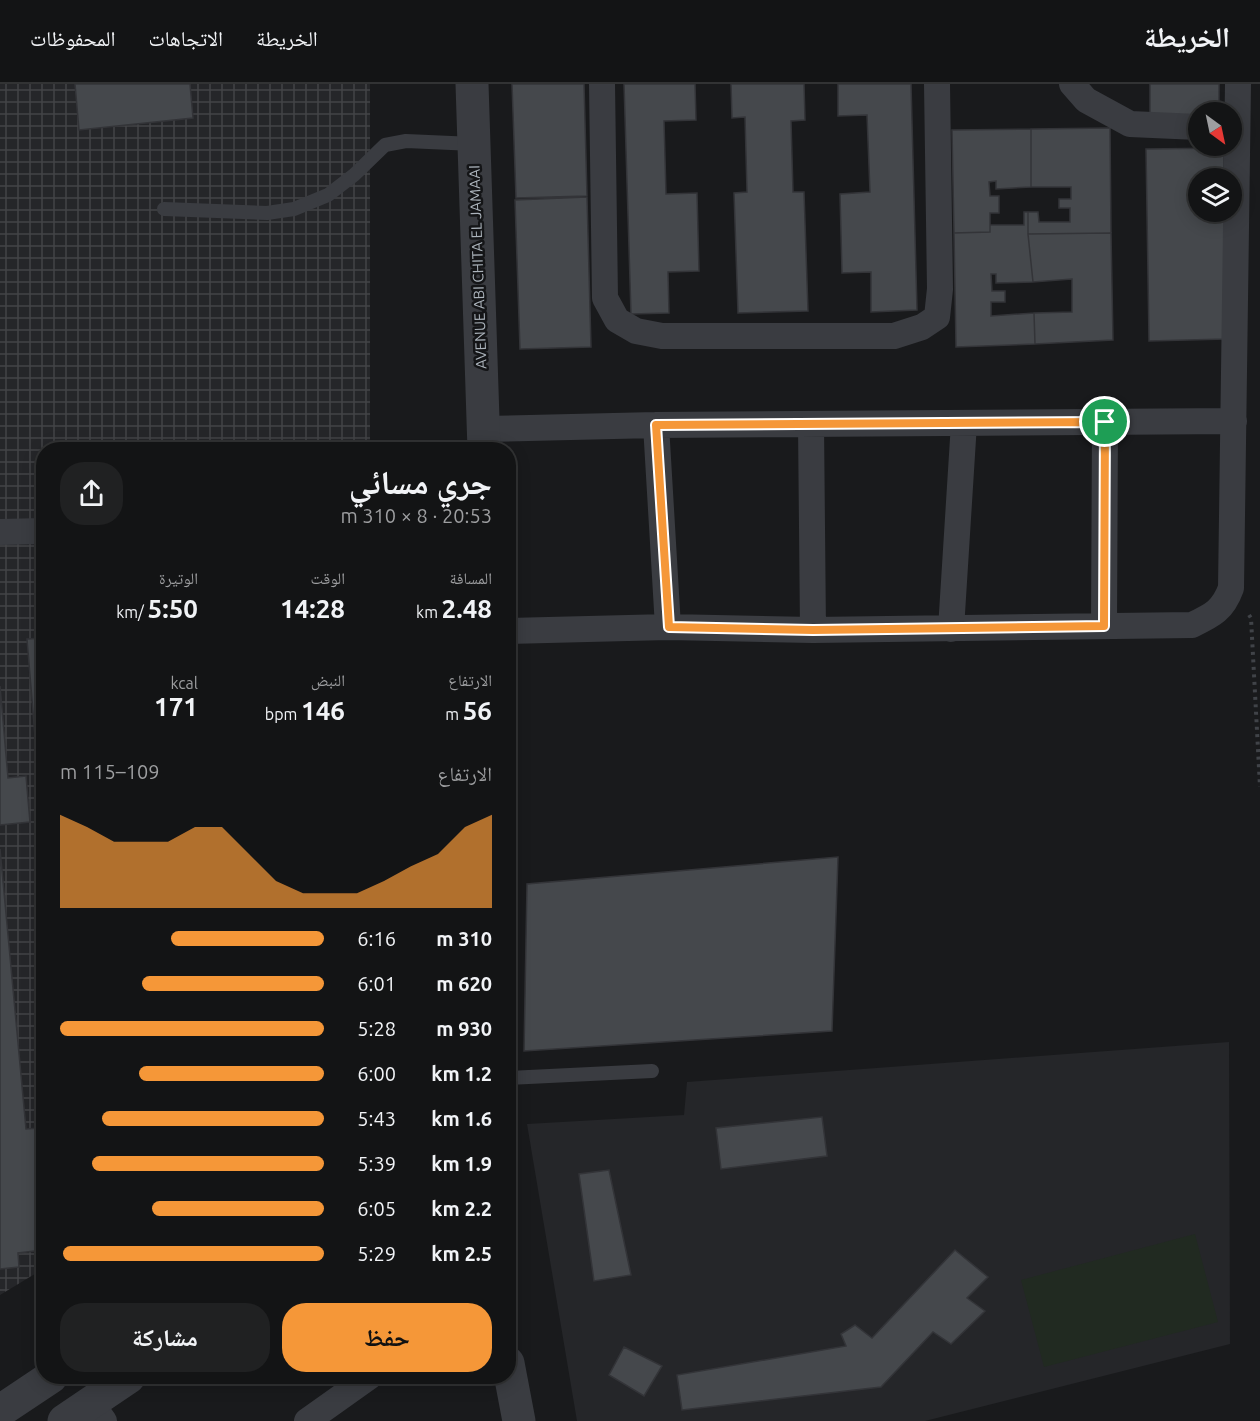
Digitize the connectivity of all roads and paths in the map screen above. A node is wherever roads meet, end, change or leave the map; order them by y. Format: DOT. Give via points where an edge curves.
graph roads {
  1 [pos="472,84"];
  2 [pos="602,84"];
  3 [pos="937,84"];
  4 [pos="1072,84"];
  5 [pos="1238,84"];
  6 [pos="1236,102"];
  7 [pos="1188,127"];
  8 [pos="474,144"];
  9 [pos="1234,156"];
  10 [pos="164,209"];
  11 [pos="1234,421"];
  12 [pos="1105,422"];
  13 [pos="964,423"];
  14 [pos="811,424"];
  15 [pos="656,425"];
  16 [pos="484,440"];
  17 [pos="36,531"];
  18 [pos="0,532"];
  19 [pos="1231,588"];
  20 [pos="1104,626"];
  21 [pos="669,627"];
  22 [pos="951,629"];
  23 [pos="813,630"];
  24 [pos="516,631"];
  25 [pos="1260,787"];
  26 [pos="652,1071"];
  27 [pos="516,1078"];
  28 [pos="40,1384"];
  29 [pos="123,1384"];
  30 [pos="359,1384"];
  31 [pos="512,1384"];
  32 [pos="0,1411"];
  33 [pos="97,1412"];
  34 [pos="64,1421"];
  35 [pos="307,1421"];
  36 [pos="519,1421"];
  1 -- 8 [label="street, AVENUE ABI CHITA EL JAMAAI"];
  2 -- 3 [label="street" via="605,298 617,320 636,331 662,336 894,336 922,327 937,317"];
  4 -- 7 [label="street" via="1086,100 1130,124"];
  5 -- 6 [label="street"];
  8 -- 10 [label="lane" via="406,141 385,145 328,195 294,209 267,213"];
  8 -- 16 [label="street, AVENUE ABI CHITA EL JAMAAI"];
  9 -- 11 [label="street"];
  11 -- 12 [label="street"];
  11 -- 19 [label="street"];
  12 -- 13 [label="street"];
  12 -- 20 [label="street"];
  13 -- 14 [label="street"];
  13 -- 22 [label="street"];
  14 -- 15 [label="street"];
  14 -- 23 [label="street"];
  15 -- 16 [label="street"];
  15 -- 21 [label="street"];
  17 -- 18 [label="street"];
  19 -- 20 [label="street" via="1226,602 1192,625"];
  19 -- 25 [label="path" via="1251,618"];
  20 -- 22 [label="street"];
  21 -- 23 [label="street"];
  21 -- 24 [label="street"];
  22 -- 23 [label="street"];
  26 -- 27 [label="lane"];
  28 -- 32 [label="street"];
  29 -- 33 [label="street"];
  30 -- 35 [label="street"];
  31 -- 36 [label="street"];
  33 -- 34 [label="street"];
}
